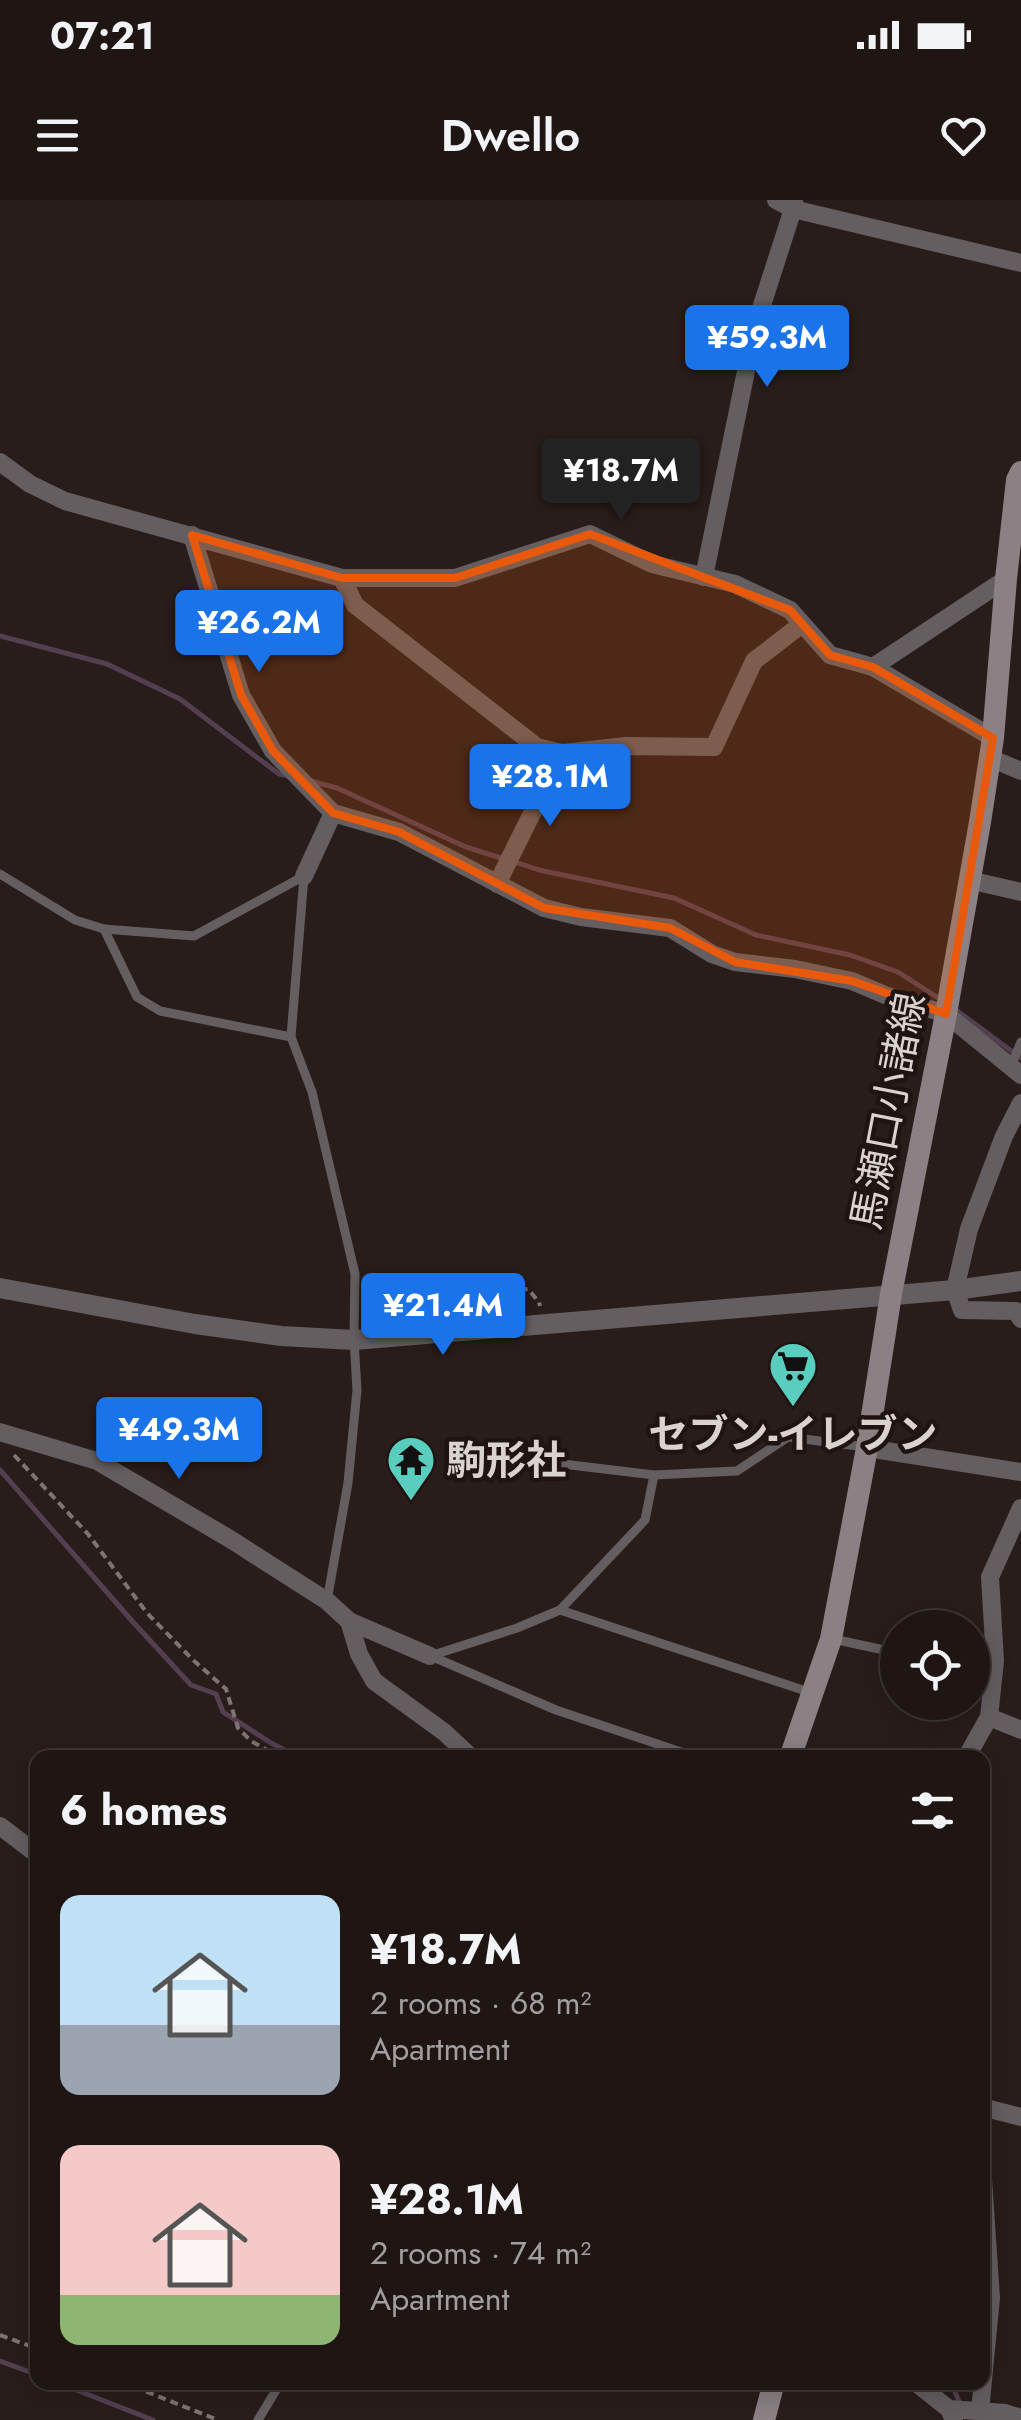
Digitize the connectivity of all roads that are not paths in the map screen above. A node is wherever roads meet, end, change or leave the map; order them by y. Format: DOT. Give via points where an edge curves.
graph roads {
  1 [pos="788,203"];
  2 [pos="1021,264"];
  3 [pos="0,462"];
  4 [pos="1020,478"];
  5 [pos="192,536"];
  6 [pos="704,577"];
  7 [pos="342,578"];
  8 [pos="1006,578"];
  9 [pos="802,624"];
  10 [pos="873,667"];
  11 [pos="991,748"];
  12 [pos="562,752"];
  13 [pos="1021,770"];
  14 [pos="334,813"];
  15 [pos="0,874"];
  16 [pos="304,876"];
  17 [pos="970,880"];
  18 [pos="496,884"];
  19 [pos="1021,892"];
  20 [pos="104,929"];
  21 [pos="946,1014"];
  22 [pos="291,1037"];
  23 [pos="1021,1042"];
  24 [pos="1016,1071"];
  25 [pos="1021,1103"];
  26 [pos="1021,1281"];
  27 [pos="0,1288"];
  28 [pos="955,1290"];
  29 [pos="891,1294"];
  30 [pos="1019,1314"];
  31 [pos="354,1340"];
  32 [pos="0,1432"];
  33 [pos="867,1448"];
  34 [pos="546,1462"];
  35 [pos="1021,1472"];
  36 [pos="654,1475"];
  37 [pos="1021,1508"];
  38 [pos="327,1601"];
  39 [pos="560,1610"];
  40 [pos="349,1621"];
  41 [pos="831,1638"];
  42 [pos="880,1648"];
  43 [pos="430,1656"];
  44 [pos="990,1671"];
  45 [pos="994,1672"];
  46 [pos="812,1693"];
  47 [pos="990,1708"];
  48 [pos="990,1717"];
  49 [pos="987,1720"];
  50 [pos="1021,1730"];
  51 [pos="463,1750"];
  52 [pos="675,1750"];
  53 [pos="793,1750"];
  54 [pos="970,1750"];
  55 [pos="0,1826"];
  56 [pos="30,1849"];
  57 [pos="990,2109"];
  58 [pos="1021,2116"];
  59 [pos="276,2390"];
  60 [pos="772,2390"];
  61 [pos="924,2390"];
  62 [pos="982,2390"];
  63 [pos="980,2411"];
  64 [pos="952,2414"];
  65 [pos="1021,2418"];
  66 [pos="258,2420"];
  67 [pos="764,2420"];
  1 -- 2 [label="street"];
  1 -- 6 [label="street" via="755,327"];
  3 -- 5 [label="street" via="65,501"];
  4 -- 8 [label="main road, 馬瀬口小諸線"];
  5 -- 7 [label="street"];
  5 -- 14 [label="street" via="241,695 273,751"];
  6 -- 7 [label="street" via="652,564 590,534 454,578"];
  6 -- 9 [label="street" via="736,584 790,610"];
  7 -- 12 [label="street" via="355,606 538,747"];
  8 -- 10 [label="street"];
  8 -- 11 [label="main road, 馬瀬口小諸線"];
  9 -- 10 [label="street" via="830,655"];
  9 -- 12 [label="street" via="754,661 714,747"];
  10 -- 11 [label="street"];
  11 -- 13 [label="street"];
  11 -- 17 [label="main road, 馬瀬口小諸線"];
  12 -- 18 [label="street"];
  14 -- 16 [label="street"];
  14 -- 18 [label="street" via="399,832"];
  15 -- 20 [label="lane" via="75,920"];
  16 -- 20 [label="lane" via="194,936"];
  16 -- 22 [label="lane"];
  17 -- 19 [label="street"];
  17 -- 21 [label="main road, 馬瀬口小諸線"];
  18 -- 21 [label="street" via="544,908 670,928 735,962 852,980"];
  20 -- 22 [label="lane" via="137,997 160,1011"];
  21 -- 24 [label="street"];
  21 -- 29 [label="main road, 馬瀬口小諸線"];
  22 -- 31 [label="lane" via="312,1092 355,1274"];
  23 -- 24 [label="lane"];
  25 -- 28 [label="street" via="969,1229"];
  26 -- 28 [label="street"];
  27 -- 31 [label="street" via="195,1324"];
  28 -- 29 [label="street"];
  28 -- 30 [label="street" via="962,1310"];
  29 -- 31 [label="street"];
  29 -- 33 [label="main road, 馬瀬口小諸線"];
  31 -- 38 [label="lane" via="350,1465"];
  32 -- 38 [label="street" via="97,1461"];
  33 -- 35 [label="street"];
  33 -- 36 [label="lane" via="788,1437 737,1470"];
  33 -- 41 [label="main road, 馬瀬口小諸線"];
  34 -- 36 [label="lane"];
  36 -- 39 [label="lane" via="645,1520"];
  37 -- 45 [label="street" via="990,1578"];
  38 -- 40 [label="street"];
  39 -- 43 [label="lane"];
  39 -- 46 [label="lane"];
  40 -- 43 [label="street"];
  40 -- 51 [label="street" via="374,1681"];
  41 -- 42 [label="lane"];
  41 -- 46 [label="main road, 馬瀬口小諸線"];
  43 -- 52 [label="lane" via="556,1710"];
  44 -- 45 [label="lane"];
  45 -- 47 [label="street"];
  46 -- 53 [label="main road, 馬瀬口小諸線"];
  48 -- 50 [label="street"];
  49 -- 54 [label="street"];
  55 -- 56 [label="street"];
  57 -- 58 [label="street"];
  59 -- 66 [label="lane"];
  60 -- 67 [label="main road"];
  61 -- 64 [label="street"];
  62 -- 63 [label="street"];
  63 -- 64 [label="street"];
  63 -- 65 [label="street"];
}
